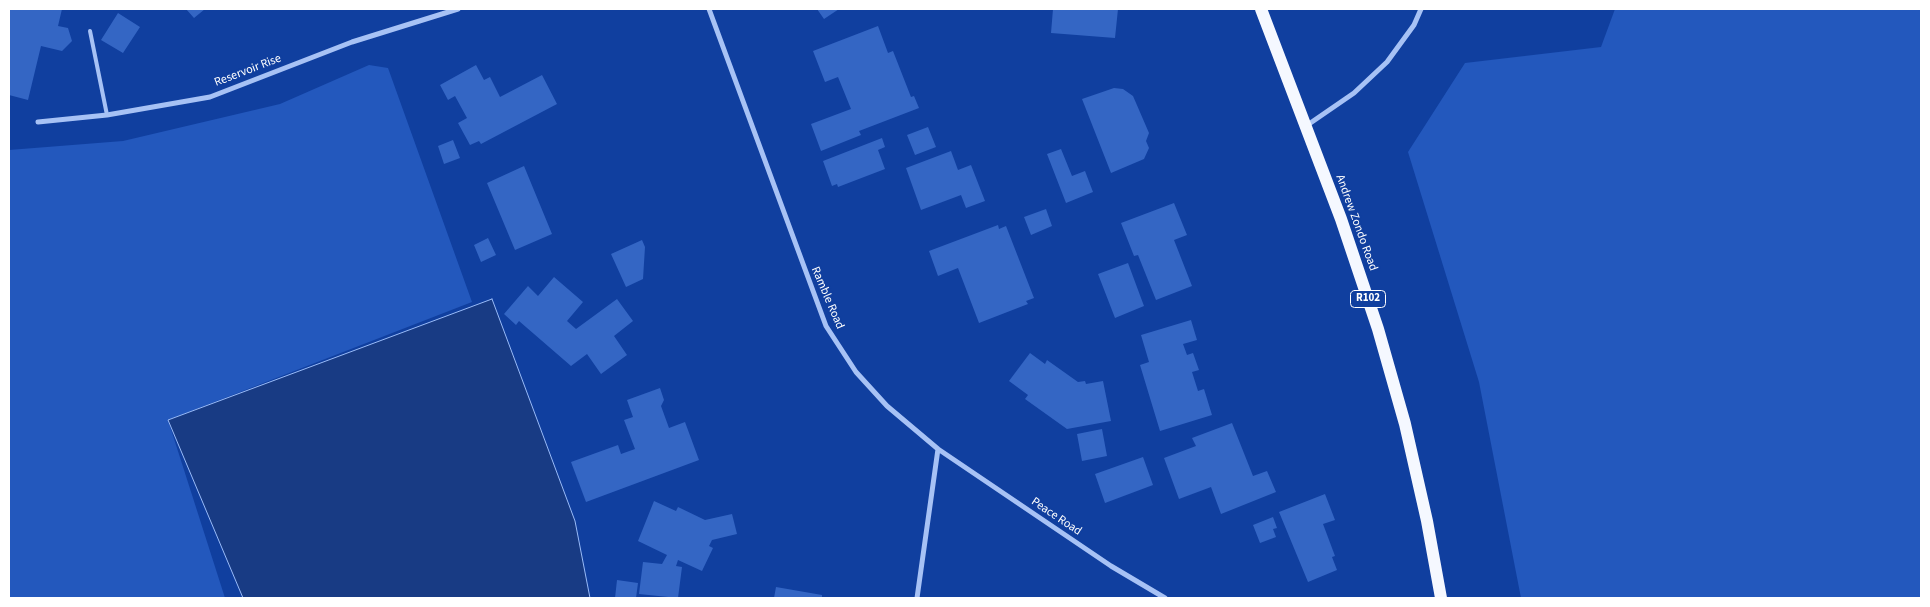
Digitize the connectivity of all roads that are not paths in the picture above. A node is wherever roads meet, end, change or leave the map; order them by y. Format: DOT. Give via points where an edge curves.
graph roads {
  1 [pos="458,9"];
  2 [pos="709,9"];
  3 [pos="1261,9"];
  4 [pos="1421,9"];
  5 [pos="90,31"];
  6 [pos="107,115"];
  7 [pos="38,122"];
  8 [pos="1306,126"];
  9 [pos="938,449"];
  10 [pos="917,598"];
  11 [pos="1165,598"];
  12 [pos="1441,598"];
  1 -- 6 [label="street, Reservoir Rise" via="352,42 210,97"];
  2 -- 9 [label="street, Ramble Road" via="826,326 856,372 887,406"];
  3 -- 8 [label="main road, Andrew Zondo Road / R102"];
  4 -- 8 [label="street" via="1414,25 1387,62 1354,93"];
  5 -- 6 [label="lane"];
  6 -- 7 [label="street, Reservoir Rise"];
  8 -- 12 [label="main road, Andrew Zondo Road / R102" via="1378,329 1402,414"];
  9 -- 10 [label="street"];
  9 -- 11 [label="street, Peace Road" via="1111,566"];
}
